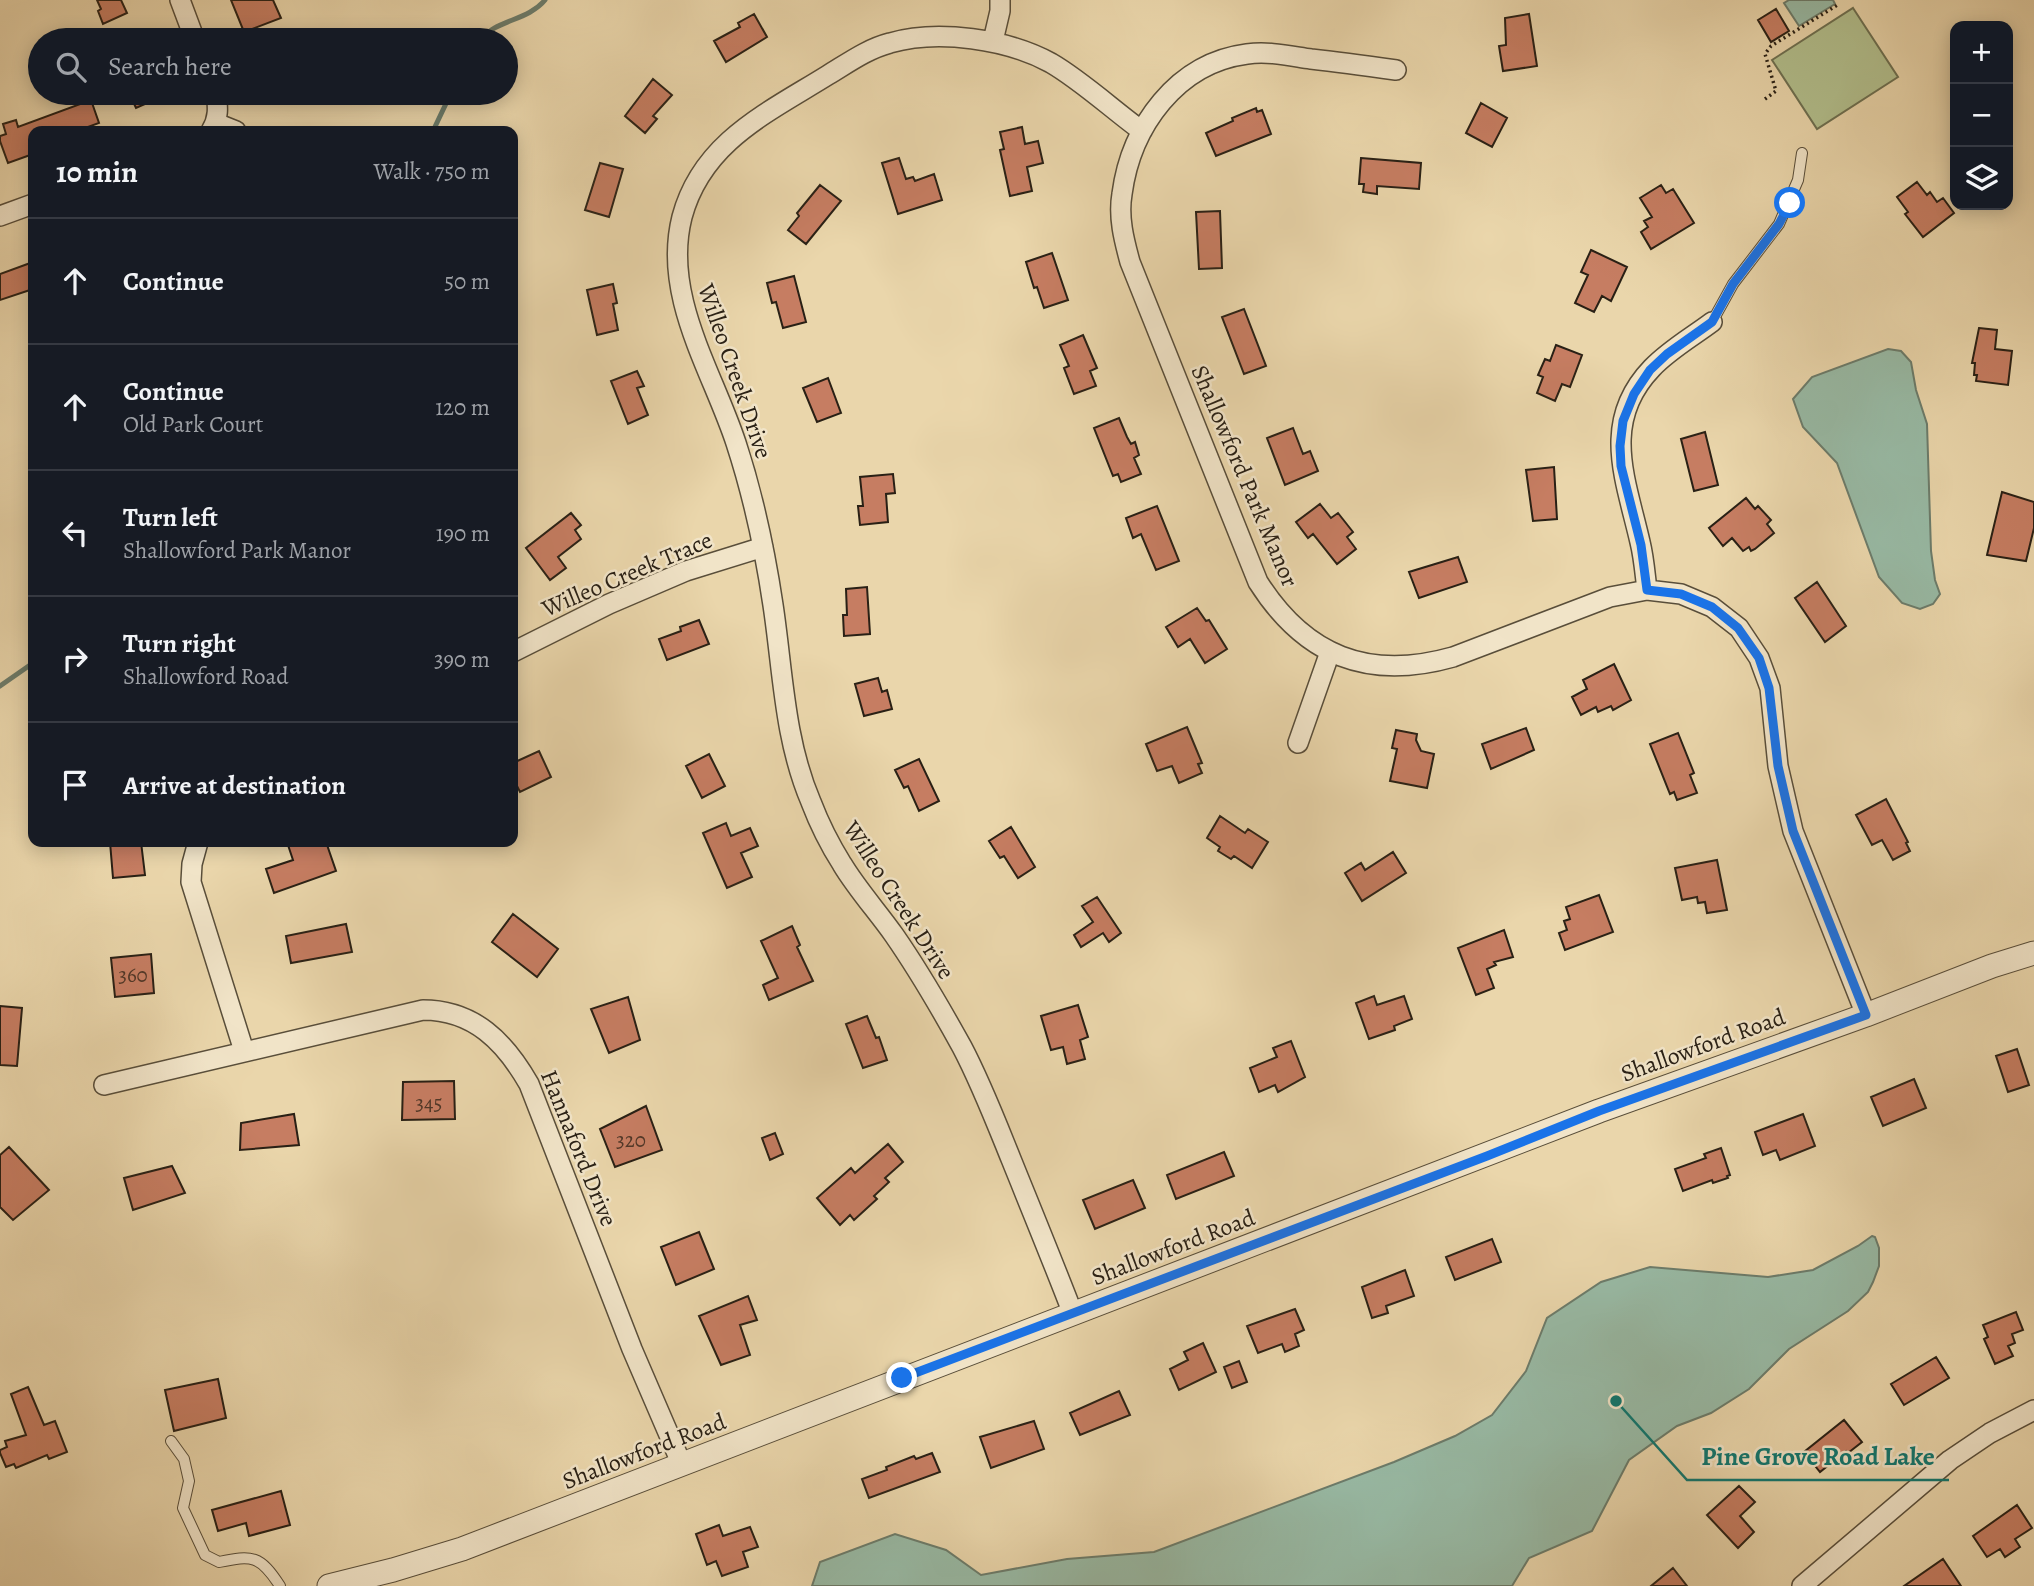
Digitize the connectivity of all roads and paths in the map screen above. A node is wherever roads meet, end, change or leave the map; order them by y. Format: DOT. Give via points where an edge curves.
graph roads {
  1 [pos="180,0"];
  2 [pos="1000,0"];
  3 [pos="1839,4"];
  4 [pos="190,28"];
  5 [pos="993,41"];
  6 [pos="1396,70"];
  7 [pos="1766,99"];
  8 [pos="218,105"];
  9 [pos="213,126"];
  10 [pos="1142,131"];
  11 [pos="1802,153"];
  12 [pos="28,206"];
  13 [pos="0,216"];
  14 [pos="1712,322"];
  15 [pos="763,547"];
  16 [pos="1647,590"];
  17 [pos="518,650"];
  18 [pos="1330,652"];
  19 [pos="1298,743"];
  20 [pos="197,847"];
  21 [pos="2034,953"];
  22 [pos="1866,1015"];
  23 [pos="244,1051"];
  24 [pos="104,1085"];
  25 [pos="1073,1314"];
  26 [pos="2034,1410"];
  27 [pos="171,1441"];
  28 [pos="682,1465"];
  29 [pos="280,1586"];
  30 [pos="329,1586"];
  31 [pos="1802,1586"];
  1 -- 4 [label="street"];
  2 -- 5 [label="street"];
  3 -- 7 [label="path" via="1771,46 1765,54 1776,91"];
  5 -- 10 [label="street, Willeo Creek Drive" via="1055,65"];
  5 -- 15 [label="street, Willeo Creek Drive" via="912,38 867,51 738,131 710,160 691,191 678,240 680,291 736,444"];
  6 -- 10 [label="street" via="1273,53 1231,57 1202,67 1178,83"];
  8 -- 9 [label="street"];
  10 -- 18 [label="street, Shallowford Park Manor" via="1121,196 1122,230 1130,262 1258,582 1289,624"];
  11 -- 14 [label="lane" via="1798,180 1779,224 1733,284"];
  12 -- 13 [label="street"];
  14 -- 16 [label="street" via="1650,370 1623,421 1621,466"];
  15 -- 17 [label="street, Willeo Creek Trace" via="686,571"];
  15 -- 25 [label="street, Willeo Creek Drive" via="787,722 811,802 842,865 920,975 964,1050"];
  16 -- 18 [label="street, Shallowford Park Manor" via="1610,597 1429,664 1380,666"];
  16 -- 22 [label="street, Shallowford Park Manor" via="1681,594 1712,607 1738,628 1759,658 1769,688 1778,766 1793,831"];
  18 -- 19 [label="street"];
  20 -- 23 [label="street" via="191,882"];
  21 -- 22 [label="street, Shallowford Road"];
  22 -- 25 [label="street, Shallowford Road" via="1599,1111"];
  23 -- 24 [label="street, Hannaford Drive"];
  23 -- 28 [label="street, Hannaford Drive" via="423,1010 443,1010 465,1018 499,1041 529,1084"];
  25 -- 28 [label="street, Shallowford Road"];
  26 -- 31 [label="street" via="1950,1460"];
  27 -- 29 [label="lane" via="184,1459 189,1481 183,1508 205,1555 219,1562 252,1558"];
  28 -- 30 [label="street, Shallowford Road" via="462,1549"];
}
